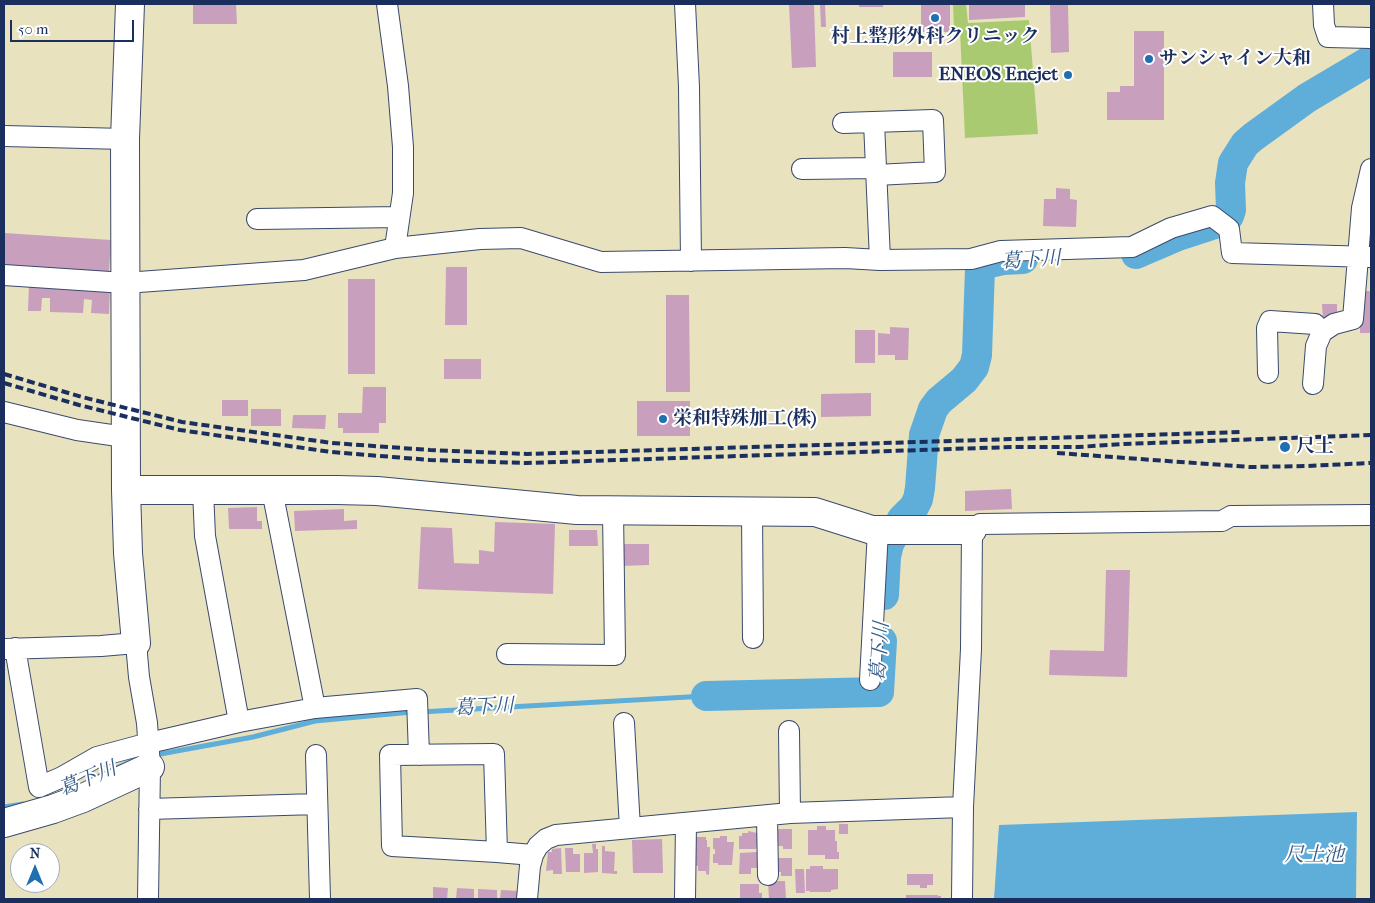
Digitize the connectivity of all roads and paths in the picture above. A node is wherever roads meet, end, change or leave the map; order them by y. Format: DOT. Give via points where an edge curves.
graph roads {
  1 [pos="130,4"];
  2 [pos="387,4"];
  3 [pos="685,4"];
  4 [pos="1323,4"];
  5 [pos="1371,38"];
  6 [pos="874,122"];
  7 [pos="843,123"];
  8 [pos="4,136"];
  9 [pos="125,139"];
  10 [pos="1371,168"];
  11 [pos="802,169"];
  12 [pos="876,171"];
  13 [pos="400,217"];
  14 [pos="257,219"];
  15 [pos="395,248"];
  16 [pos="1365,257"];
  17 [pos="880,260"];
  18 [pos="691,261"];
  19 [pos="4,275"];
  20 [pos="125,283"];
  21 [pos="1322,332"];
  22 [pos="1268,373"];
  23 [pos="1313,384"];
  24 [pos="4,412"];
  25 [pos="125,437"];
  26 [pos="126,490"];
  27 [pos="204,490"];
  28 [pos="272,490"];
  29 [pos="613,511"];
  30 [pos="752,512"];
  31 [pos="1371,515"];
  32 [pos="878,530"];
  33 [pos="972,530"];
  34 [pos="753,638"];
  35 [pos="136,643"];
  36 [pos="10,649"];
  37 [pos="507,654"];
  38 [pos="870,680"];
  39 [pos="315,708"];
  40 [pos="239,722"];
  41 [pos="624,723"];
  42 [pos="789,731"];
  43 [pos="149,755"];
  44 [pos="316,755"];
  45 [pos="419,755"];
  46 [pos="317,804"];
  47 [pos="963,807"];
  48 [pos="150,809"];
  49 [pos="790,813"];
  50 [pos="767,816"];
  51 [pos="4,822"];
  52 [pos="686,823"];
  53 [pos="630,828"];
  54 [pos="497,852"];
  55 [pos="533,855"];
  56 [pos="768,875"];
  57 [pos="148,899"];
  58 [pos="320,899"];
  59 [pos="527,899"];
  60 [pos="685,899"];
  61 [pos="962,899"];
  1 -- 9 [label="street"];
  2 -- 13 [label="street" via="403,147"];
  3 -- 18 [label="street"];
  4 -- 5 [label="street" via="1328,37"];
  6 -- 7 [label="street"];
  6 -- 12 [label="street"];
  6 -- 12 [label="street" via="933,120 935,172"];
  8 -- 9 [label="street"];
  9 -- 20 [label="street"];
  10 -- 16 [label="street" via="1362,208"];
  11 -- 12 [label="street"];
  12 -- 17 [label="street"];
  13 -- 14 [label="street"];
  13 -- 15 [label="street"];
  15 -- 18 [label="street" via="521,238 601,262"];
  15 -- 20 [label="street" via="304,270"];
  16 -- 17 [label="street" via="1232,253 1229,228 1212,216 1171,228 1132,247 1001,251 971,259"];
  16 -- 21 [label="street" via="1353,319 1334,324"];
  17 -- 18 [label="street"];
  19 -- 20 [label="street"];
  20 -- 25 [label="street"];
  21 -- 22 [label="street" via="1315,324 1270,321 1267,328"];
  21 -- 23 [label="street" via="1316,346"];
  24 -- 25 [label="street" via="77,430"];
  25 -- 26 [label="street"];
  26 -- 27 [label="street"];
  26 -- 35 [label="street"];
  27 -- 28 [label="street"];
  27 -- 40 [label="street" via="205,536"];
  28 -- 29 [label="street" via="377,492"];
  28 -- 39 [label="street"];
  29 -- 30 [label="street"];
  29 -- 37 [label="street" via="615,655"];
  30 -- 32 [label="street" via="815,512"];
  30 -- 34 [label="street"];
  31 -- 33 [label="street" via="1231,516 1222,522 980,524"];
  32 -- 33 [label="street"];
  32 -- 38 [label="street"];
  33 -- 47 [label="street" via="971,649"];
  35 -- 36 [label="street"];
  35 -- 43 [label="street"];
  36 -- 43 [label="street" via="39,787 97,757"];
  39 -- 40 [label="street"];
  39 -- 45 [label="street" via="417,699"];
  40 -- 43 [label="street"];
  41 -- 53 [label="street"];
  42 -- 49 [label="street"];
  43 -- 48 [label="street"];
  43 -- 51 [label="street" via="83,798 53,810"];
  44 -- 46 [label="street"];
  45 -- 54 [label="street" via="494,754"];
  45 -- 54 [label="street" via="390,755 392,846"];
  46 -- 48 [label="street"];
  46 -- 58 [label="street"];
  47 -- 49 [label="street"];
  47 -- 61 [label="street"];
  48 -- 57 [label="street"];
  49 -- 50 [label="street"];
  50 -- 52 [label="street"];
  50 -- 56 [label="street"];
  52 -- 53 [label="street"];
  52 -- 60 [label="street"];
  53 -- 55 [label="street" via="556,835 546,839"];
  54 -- 55 [label="street"];
  55 -- 59 [label="street"];
}
